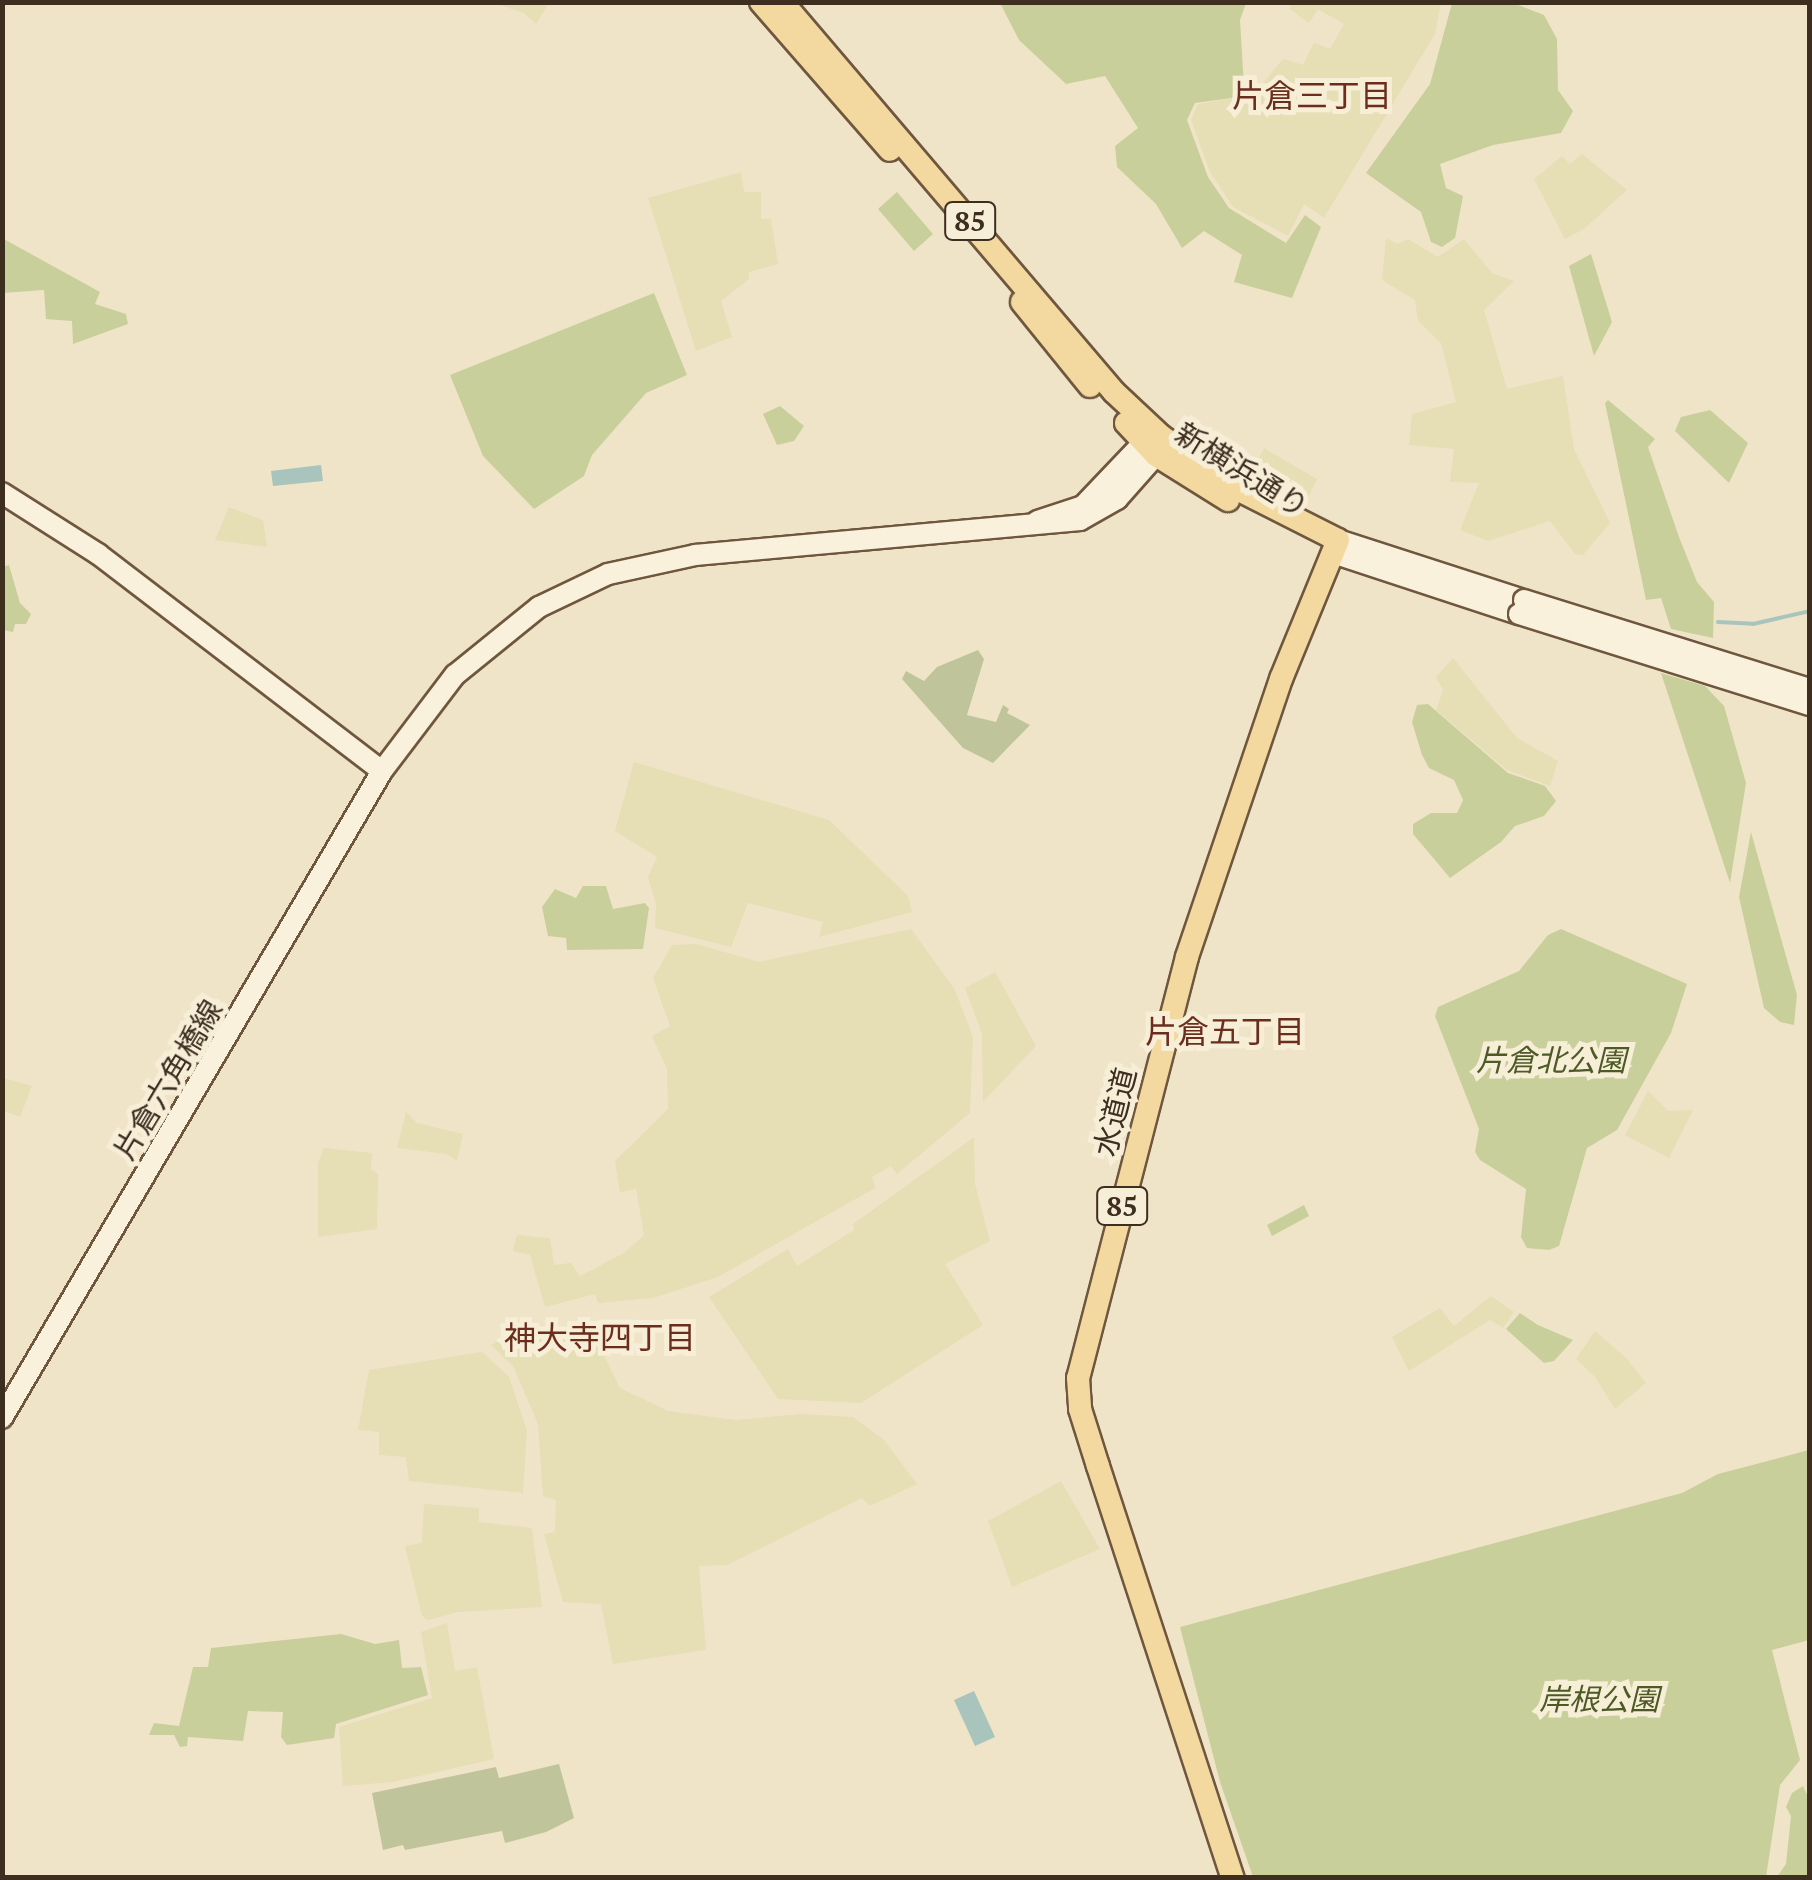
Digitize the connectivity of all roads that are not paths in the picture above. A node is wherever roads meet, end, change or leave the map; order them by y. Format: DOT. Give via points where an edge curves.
graph roads {
  1 [pos="761,2"];
  2 [pos="782,2"];
  3 [pos="1154,445"];
  4 [pos="2,492"];
  5 [pos="1335,547"];
  6 [pos="1522,607"];
  7 [pos="1810,689"];
  8 [pos="1810,705"];
  9 [pos="382,771"];
  10 [pos="2,1418"];
  11 [pos="1233,1878"];
  1 -- 3 [label="main road, 新横浜通り / 85" via="1057,350"];
  2 -- 3 [label="main road, 新横浜通り / 85"];
  3 -- 5 [label="main road, 新横浜通り / 85"];
  3 -- 9 [label="street, 片倉六角橋線" via="1117,499 1080,520 695,555 608,574 539,608 454,675"];
  4 -- 9 [label="street" via="98,554"];
  5 -- 6 [label="street, 新横浜通り"];
  5 -- 11 [label="main road, 水道道 / 85" via="1282,679 1188,956 1078,1378 1080,1409"];
  6 -- 7 [label="street, 新横浜通り, bridge"];
  6 -- 8 [label="street, 新横浜通り, bridge"];
  9 -- 10 [label="street, 片倉六角橋線"];
}
